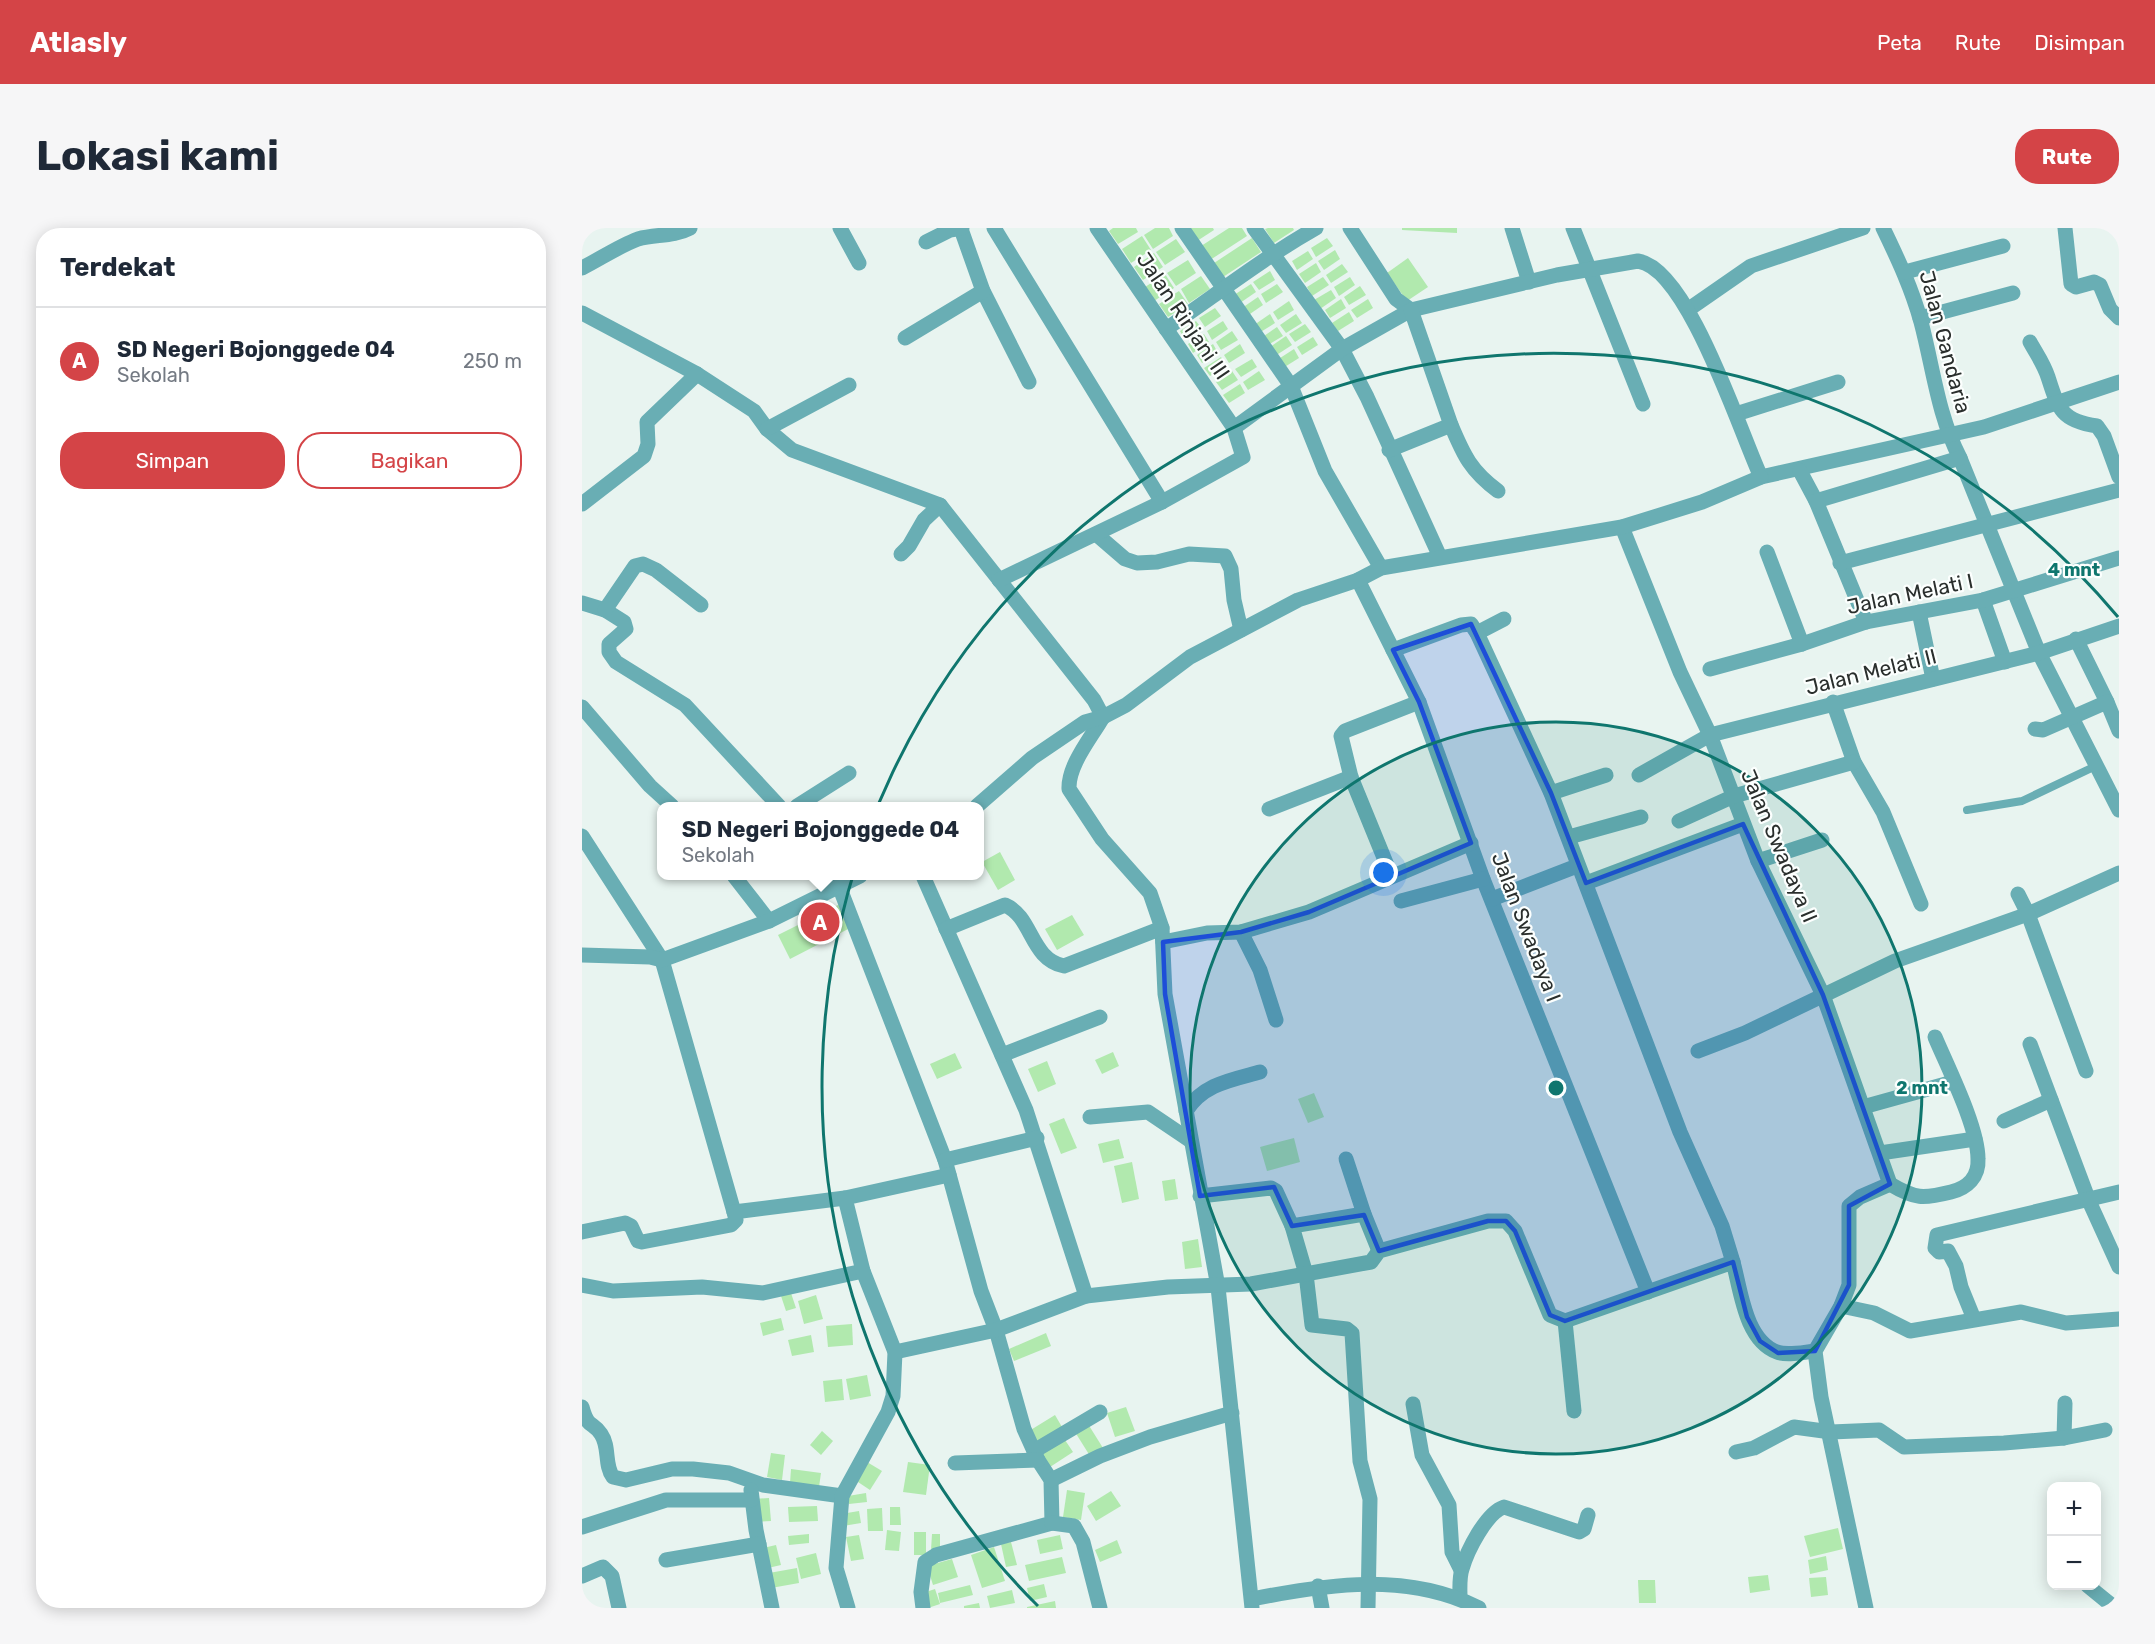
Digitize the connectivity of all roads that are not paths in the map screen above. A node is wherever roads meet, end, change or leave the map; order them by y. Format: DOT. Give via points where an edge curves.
graph roads {
  1 [pos="690,228"];
  2 [pos="840,228"];
  3 [pos="994,228"];
  4 [pos="1097,228"];
  5 [pos="1182,228"];
  6 [pos="1254,228"];
  7 [pos="1316,228"];
  8 [pos="1350,228"];
  9 [pos="1512,228"];
  10 [pos="1573,228"];
  11 [pos="1863,228"];
  12 [pos="1883,228"];
  13 [pos="2065,228"];
  14 [pos="961,229"];
  15 [pos="657,231"];
  16 [pos="926,242"];
  17 [pos="2003,246"];
  18 [pos="1270,254"];
  19 [pos="859,263"];
  20 [pos="582,268"];
  21 [pos="1587,269"];
  22 [pos="1905,272"];
  23 [pos="1529,282"];
  24 [pos="1225,289"];
  25 [pos="983,291"];
  26 [pos="2013,293"];
  27 [pos="1689,309"];
  28 [pos="1411,310"];
  29 [pos="582,313"];
  30 [pos="1920,318"];
  31 [pos="2119,318"];
  32 [pos="1166,329"];
  33 [pos="905,338"];
  34 [pos="2030,342"];
  35 [pos="1342,349"];
  36 [pos="697,374"];
  37 [pos="1029,382"];
  38 [pos="1838,382"];
  39 [pos="2119,382"];
  40 [pos="849,385"];
  41 [pos="1291,386"];
  42 [pos="2055,402"];
  43 [pos="1643,404"];
  44 [pos="1736,414"];
  45 [pos="1451,425"];
  46 [pos="1234,428"];
  47 [pos="767,429"];
  48 [pos="1948,435"];
  49 [pos="1389,450"];
  50 [pos="1960,458"];
  51 [pos="1800,471"];
  52 [pos="1761,477"];
  53 [pos="2119,477"];
  54 [pos="2119,490"];
  55 [pos="1498,491"];
  56 [pos="1816,501"];
  57 [pos="1162,502"];
  58 [pos="582,504"];
  59 [pos="940,505"];
  60 [pos="1987,525"];
  61 [pos="1622,527"];
  62 [pos="1095,534"];
  63 [pos="1767,552"];
  64 [pos="901,554"];
  65 [pos="1440,557"];
  66 [pos="2119,558"];
  67 [pos="1840,563"];
  68 [pos="1381,568"];
  69 [pos="999,580"];
  70 [pos="1358,580"];
  71 [pos="2012,589"];
  72 [pos="1983,600"];
  73 [pos="582,603"];
  74 [pos="701,605"];
  75 [pos="605,610"];
  76 [pos="1919,612"];
  77 [pos="1504,619"];
  78 [pos="1866,622"];
  79 [pos="2119,626"];
  80 [pos="1241,630"];
  81 [pos="1477,633"];
  82 [pos="2076,639"];
  83 [pos="1802,644"];
  84 [pos="1393,650"];
  85 [pos="2039,653"];
  86 [pos="2005,662"];
  87 [pos="1710,669"];
  88 [pos="1933,679"];
  89 [pos="1419,702"];
  90 [pos="1833,702"];
  91 [pos="2108,702"];
  92 [pos="582,707"];
  93 [pos="1103,717"];
  94 [pos="2072,719"];
  95 [pos="2035,729"];
  96 [pos="2119,731"];
  97 [pos="1710,735"];
  98 [pos="1854,762"];
  99 [pos="2098,765"];
  100 [pos="849,773"];
  101 [pos="1606,775"];
  102 [pos="1639,775"];
  103 [pos="1351,777"];
  104 [pos="1551,793"];
  105 [pos="1734,796"];
  106 [pos="667,802"];
  107 [pos="774,802"];
  108 [pos="805,802"];
  109 [pos="983,802"];
  110 [pos="1269,809"];
  111 [pos="1967,810"];
  112 [pos="2119,810"];
  113 [pos="1641,817"];
  114 [pos="1679,820"];
  115 [pos="1743,824"];
  116 [pos="582,836"];
  117 [pos="1569,837"];
  118 [pos="1822,840"];
  119 [pos="1471,843"];
  120 [pos="1758,861"];
  121 [pos="1577,866"];
  122 [pos="2119,873"];
  123 [pos="1392,874"];
  124 [pos="1483,879"];
  125 [pos="737,880"];
  126 [pos="925,880"];
  127 [pos="835,881"];
  128 [pos="1586,883"];
  129 [pos="2018,894"];
  130 [pos="1492,899"];
  131 [pos="1401,901"];
  132 [pos="1921,904"];
  133 [pos="2028,914"];
  134 [pos="769,921"];
  135 [pos="946,929"];
  136 [pos="1241,932"];
  137 [pos="1162,935"];
  138 [pos="582,955"];
  139 [pos="662,960"];
  140 [pos="1823,995"];
  141 [pos="1100,1017"];
  142 [pos="1276,1020"];
  143 [pos="1935,1037"];
  144 [pos="2030,1044"];
  145 [pos="1698,1051"];
  146 [pos="1002,1055"];
  147 [pos="2085,1071"];
  148 [pos="1260,1072"];
  149 [pos="1953,1082"];
  150 [pos="2051,1100"];
  151 [pos="1863,1107"];
  152 [pos="1186,1112"];
  153 [pos="1090,1117"];
  154 [pos="2004,1121"];
  155 [pos="1036,1138"];
  156 [pos="1975,1139"];
  157 [pos="1191,1141"];
  158 [pos="1880,1153"];
  159 [pos="1346,1159"];
  160 [pos="945,1160"];
  161 [pos="949,1175"];
  162 [pos="1890,1184"];
  163 [pos="2119,1192"];
  164 [pos="1200,1196"];
  165 [pos="845,1198"];
  166 [pos="2089,1201"];
  167 [pos="734,1212"];
  168 [pos="1364,1214"];
  169 [pos="1292,1226"];
  170 [pos="582,1232"];
  171 [pos="1379,1251"];
  172 [pos="1733,1262"];
  173 [pos="2119,1267"];
  174 [pos="863,1271"];
  175 [pos="1306,1274"];
  176 [pos="582,1285"];
  177 [pos="1218,1287"];
  178 [pos="1648,1292"];
  179 [pos="1086,1296"];
  180 [pos="1841,1306"];
  181 [pos="1974,1319"];
  182 [pos="2119,1319"];
  183 [pos="1564,1321"];
  184 [pos="996,1330"];
  185 [pos="895,1352"];
  186 [pos="1815,1352"];
  187 [pos="2065,1403"];
  188 [pos="1413,1404"];
  189 [pos="582,1407"];
  190 [pos="1574,1411"];
  191 [pos="1100,1412"];
  192 [pos="1232,1413"];
  193 [pos="585,1425"];
  194 [pos="2105,1430"];
  195 [pos="1831,1432"];
  196 [pos="2064,1438"];
  197 [pos="1736,1452"];
  198 [pos="1036,1456"];
  199 [pos="955,1463"];
  200 [pos="1051,1480"];
  201 [pos="751,1482"];
  202 [pos="842,1496"];
  203 [pos="751,1500"];
  204 [pos="1588,1515"];
  205 [pos="1052,1523"];
  206 [pos="582,1527"];
  207 [pos="759,1544"];
  208 [pos="666,1560"];
  209 [pos="1461,1570"];
  210 [pos="582,1576"];
  211 [pos="1369,1583"];
  212 [pos="1318,1586"];
  213 [pos="2093,1590"];
  214 [pos="1460,1598"];
  215 [pos="1252,1604"];
  216 [pos="619,1608"];
  217 [pos="772,1608"];
  218 [pos="848,1608"];
  219 [pos="923,1608"];
  220 [pos="1100,1608"];
  221 [pos="1322,1608"];
  222 [pos="1368,1608"];
  223 [pos="1479,1608"];
  224 [pos="1866,1608"];
  225 [pos="2115,1608"];
  1 -- 15 [label="street" via="676,235"];
  2 -- 19 [label="street"];
  3 -- 57 [label="street"];
  4 -- 32 [label="street, Jalan Rinjani III"];
  5 -- 24 [label="street"];
  6 -- 18 [label="street"];
  7 -- 18 [label="street"];
  8 -- 28 [label="street" via="1396,299"];
  9 -- 23 [label="street"];
  10 -- 21 [label="street"];
  11 -- 27 [label="street" via="1751,266"];
  12 -- 22 [label="street, Jalan Gandaria"];
  13 -- 31 [label="street" via="2071,284 2100,285 2110,309"];
  14 -- 16 [label="street"];
  14 -- 25 [label="street"];
  15 -- 20 [label="street"];
  17 -- 22 [label="street"];
  18 -- 24 [label="street"];
  18 -- 35 [label="street"];
  21 -- 23 [label="street"];
  21 -- 27 [label="street" via="1648,262"];
  21 -- 43 [label="street"];
  22 -- 30 [label="street, Jalan Gandaria"];
  23 -- 28 [label="street"];
  24 -- 32 [label="street"];
  24 -- 41 [label="street"];
  25 -- 33 [label="street"];
  25 -- 37 [label="street"];
  26 -- 30 [label="street"];
  27 -- 44 [label="street"];
  28 -- 35 [label="street"];
  28 -- 45 [label="street"];
  29 -- 36 [label="street"];
  30 -- 48 [label="street, Jalan Gandaria"];
  32 -- 46 [label="street, Jalan Rinjani III"];
  34 -- 42 [label="street" via="2048,376"];
  35 -- 41 [label="street"];
  35 -- 49 [label="street" via="1368,397"];
  36 -- 47 [label="street" via="754,411"];
  36 -- 58 [label="street" via="647,422 644,456"];
  38 -- 44 [label="street"];
  39 -- 42 [label="street"];
  40 -- 47 [label="street"];
  41 -- 46 [label="street"];
  41 -- 68 [label="street" via="1325,471"];
  42 -- 48 [label="street"];
  42 -- 53 [label="street" via="2078,424 2097,426"];
  44 -- 52 [label="street"];
  45 -- 49 [label="street"];
  45 -- 55 [label="street" via="1465,460"];
  46 -- 57 [label="street, Jalan Rinjani III" via="1243,457"];
  47 -- 59 [label="street" via="792,450"];
  48 -- 50 [label="street, Jalan Gandaria"];
  48 -- 51 [label="street"];
  49 -- 65 [label="street"];
  50 -- 56 [label="street"];
  50 -- 60 [label="street, Jalan Gandaria"];
  51 -- 52 [label="street"];
  51 -- 56 [label="street"];
  52 -- 61 [label="street" via="1702,502"];
  54 -- 60 [label="street"];
  56 -- 67 [label="street"];
  57 -- 62 [label="street"];
  59 -- 64 [label="street" via="924,520"];
  59 -- 69 [label="street"];
  60 -- 67 [label="street"];
  60 -- 71 [label="street, Jalan Gandaria"];
  61 -- 65 [label="street"];
  61 -- 97 [label="street, Jalan Swadaya II" via="1680,672"];
  62 -- 69 [label="street"];
  62 -- 80 [label="street" via="1125,559 1137,563 1189,554 1225,556 1231,568"];
  63 -- 83 [label="street"];
  65 -- 68 [label="street"];
  66 -- 71 [label="street, Jalan Melati I"];
  67 -- 78 [label="street"];
  68 -- 70 [label="street"];
  69 -- 93 [label="street" via="1094,700"];
  70 -- 80 [label="street" via="1298,600"];
  70 -- 84 [label="street, Jalan Swadaya I"];
  71 -- 72 [label="street, Jalan Melati I"];
  71 -- 85 [label="street, Jalan Gandaria"];
  72 -- 76 [label="street, Jalan Melati I"];
  72 -- 86 [label="street"];
  73 -- 75 [label="street"];
  74 -- 75 [label="street" via="643,564 635,566"];
  75 -- 107 [label="street" via="624,622 626,628 609,644 616,662 685,705"];
  76 -- 78 [label="street, Jalan Melati I"];
  76 -- 88 [label="street"];
  77 -- 81 [label="street"];
  78 -- 83 [label="street, Jalan Melati I"];
  79 -- 82 [label="street, Jalan Melati II"];
  80 -- 93 [label="street" via="1190,657 1126,705"];
  81 -- 84 [label="street" via="1471,624 1461,625"];
  81 -- 104 [label="street"];
  82 -- 85 [label="street, Jalan Melati II"];
  82 -- 91 [label="street"];
  83 -- 87 [label="street, Jalan Melati I"];
  84 -- 89 [label="street, Jalan Swadaya I"];
  85 -- 86 [label="street, Jalan Melati II"];
  85 -- 94 [label="street, Jalan Gandaria"];
  86 -- 88 [label="street, Jalan Melati II"];
  88 -- 90 [label="street, Jalan Melati II"];
  89 -- 103 [label="street" via="1345,731 1341,736"];
  89 -- 119 [label="street, Jalan Swadaya I"];
  90 -- 97 [label="street, Jalan Melati II"];
  90 -- 98 [label="street"];
  91 -- 94 [label="street"];
  91 -- 96 [label="street"];
  92 -- 106 [label="street"];
  93 -- 109 [label="street" via="1085,722 1032,758"];
  93 -- 137 [label="street" via="1074,768 1069,789 1102,839 1150,893"];
  94 -- 95 [label="street" via="2043,730"];
  94 -- 99 [label="street, Jalan Gandaria"];
  97 -- 102 [label="street, Jalan Melati II"];
  97 -- 105 [label="street, Jalan Swadaya II"];
  98 -- 105 [label="street"];
  98 -- 132 [label="street" via="1883,812"];
  99 -- 111 [label="lane" via="2022,801"];
  99 -- 112 [label="street, Jalan Gandaria"];
  100 -- 108 [label="street"];
  101 -- 104 [label="street"];
  103 -- 110 [label="street"];
  103 -- 123 [label="street"];
  104 -- 117 [label="street"];
  105 -- 114 [label="street"];
  105 -- 115 [label="street, Jalan Swadaya II"];
  113 -- 117 [label="street"];
  115 -- 120 [label="street, Jalan Swadaya II"];
  115 -- 128 [label="street"];
  116 -- 139 [label="street"];
  117 -- 121 [label="street"];
  118 -- 120 [label="street"];
  119 -- 123 [label="street"];
  119 -- 124 [label="street, Jalan Swadaya I"];
  120 -- 140 [label="street, Jalan Swadaya II"];
  121 -- 128 [label="street"];
  121 -- 130 [label="street"];
  122 -- 133 [label="street"];
  123 -- 136 [label="street" via="1309,912"];
  124 -- 130 [label="street, Jalan Swadaya I"];
  124 -- 131 [label="street"];
  125 -- 134 [label="street"];
  126 -- 135 [label="street"];
  127 -- 134 [label="street"];
  127 -- 160 [label="street"];
  128 -- 172 [label="street"];
  129 -- 133 [label="street"];
  130 -- 178 [label="street, Jalan Swadaya I"];
  133 -- 140 [label="street" via="1895,961"];
  133 -- 147 [label="street"];
  134 -- 139 [label="street"];
  135 -- 137 [label="street" via="1005,905 1015,909 1042,955 1053,964 1064,966"];
  135 -- 146 [label="street"];
  136 -- 137 [label="street"];
  136 -- 142 [label="street" via="1260,970"];
  137 -- 152 [label="street" via="1165,994"];
  138 -- 139 [label="street"];
  139 -- 167 [label="street"];
  140 -- 145 [label="street"];
  140 -- 151 [label="street, Jalan Swadaya II"];
  141 -- 146 [label="street"];
  143 -- 149 [label="street"];
  144 -- 150 [label="street"];
  146 -- 155 [label="street"];
  148 -- 152 [label="street" via="1210,1086 1195,1097"];
  149 -- 151 [label="street"];
  149 -- 156 [label="street"];
  150 -- 154 [label="street"];
  150 -- 166 [label="street"];
  151 -- 158 [label="street, Jalan Swadaya II"];
  152 -- 157 [label="street"];
  153 -- 157 [label="street" via="1148,1112"];
  155 -- 160 [label="street"];
  155 -- 179 [label="street"];
  156 -- 158 [label="street"];
  156 -- 162 [label="street" via="1977,1167 1969,1184 1961,1189 1924,1198 1908,1195"];
  157 -- 164 [label="street"];
  158 -- 162 [label="street, Jalan Swadaya II"];
  159 -- 168 [label="street"];
  160 -- 161 [label="street"];
  161 -- 165 [label="street"];
  161 -- 184 [label="street" via="981,1291"];
  162 -- 180 [label="street" via="1849,1206 1849,1285"];
  163 -- 166 [label="street"];
  164 -- 169 [label="street" via="1271,1188"];
  164 -- 177 [label="street"];
  165 -- 167 [label="street"];
  165 -- 174 [label="street"];
  166 -- 173 [label="street"];
  166 -- 181 [label="street" via="1937,1235 1935,1248 1948,1251 1953,1257"];
  167 -- 170 [label="street" via="736,1221 731,1225 642,1242 625,1222"];
  168 -- 169 [label="street"];
  168 -- 171 [label="street"];
  169 -- 175 [label="street"];
  171 -- 175 [label="street" via="1371,1262"];
  171 -- 183 [label="street" via="1488,1221 1506,1221 1515,1231 1550,1315"];
  172 -- 178 [label="street"];
  172 -- 186 [label="street" via="1747,1317 1760,1341 1778,1353"];
  174 -- 176 [label="street" via="763,1293 702,1287 613,1291"];
  174 -- 185 [label="street"];
  175 -- 177 [label="street"];
  175 -- 211 [label="street" via="1312,1325 1352,1333 1360,1461 1370,1499"];
  177 -- 179 [label="street" via="1168,1287"];
  177 -- 192 [label="street"];
  178 -- 183 [label="street"];
  179 -- 184 [label="street"];
  180 -- 181 [label="street" via="1874,1313 1910,1330"];
  180 -- 186 [label="street"];
  181 -- 182 [label="street" via="2021,1312 2066,1323"];
  183 -- 190 [label="street"];
  184 -- 185 [label="street"];
  184 -- 198 [label="street" via="1024,1429"];
  185 -- 202 [label="street" via="888,1412"];
  186 -- 195 [label="street"];
  187 -- 196 [label="street"];
  188 -- 209 [label="street" via="1422,1455 1449,1505 1452,1552"];
  189 -- 193 [label="street"];
  191 -- 198 [label="street"];
  192 -- 200 [label="street" via="1150,1437"];
  192 -- 215 [label="street"];
  193 -- 201 [label="street" via="601,1433 613,1478 626,1480 672,1469 693,1469 729,1473"];
  194 -- 196 [label="street"];
  195 -- 196 [label="street" via="1879,1430 1904,1447"];
  195 -- 197 [label="street" via="1794,1426 1754,1448"];
  195 -- 224 [label="street"];
  198 -- 199 [label="street"];
  198 -- 200 [label="street"];
  200 -- 205 [label="street"];
  201 -- 202 [label="street"];
  201 -- 203 [label="street"];
  202 -- 218 [label="street" via="836,1568"];
  203 -- 206 [label="street" via="666,1500"];
  203 -- 207 [label="street"];
  204 -- 209 [label="street" via="1584,1529 1579,1532 1504,1507 1495,1510"];
  205 -- 219 [label="street" via="936,1555 925,1562"];
  205 -- 220 [label="street" via="1074,1526 1083,1542"];
  207 -- 208 [label="street"];
  207 -- 217 [label="street"];
  209 -- 214 [label="street"];
  210 -- 216 [label="street" via="603,1567 612,1576"];
  211 -- 212 [label="street"];
  211 -- 214 [label="street" via="1420,1588"];
  211 -- 222 [label="street"];
  212 -- 215 [label="street"];
  212 -- 221 [label="street"];
  213 -- 225 [label="street"];
  214 -- 223 [label="street"];
}
